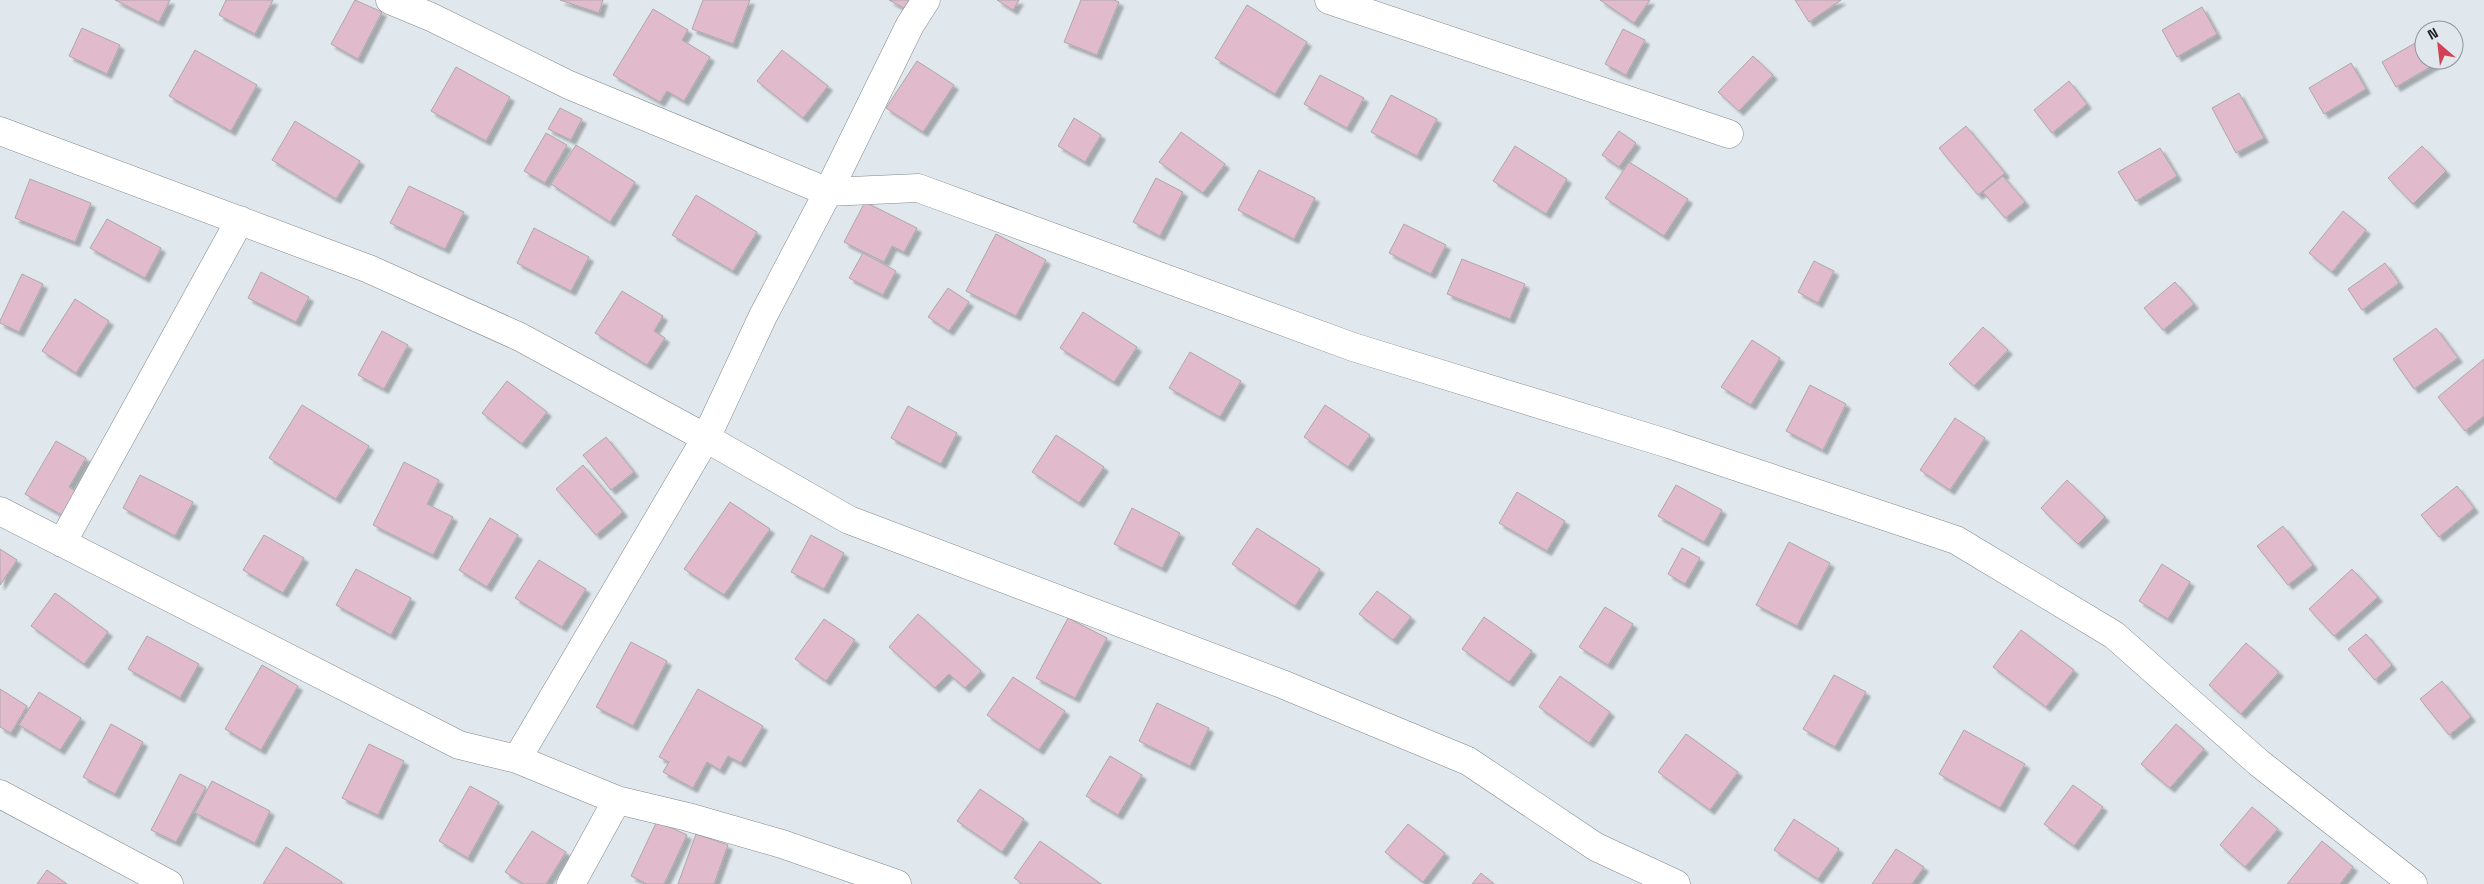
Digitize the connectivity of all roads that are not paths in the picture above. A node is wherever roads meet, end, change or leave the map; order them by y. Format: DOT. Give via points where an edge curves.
graph roads {
  1 [pos="390,0"];
  2 [pos="926,0"];
  3 [pos="1329,0"];
  4 [pos="0,132"];
  5 [pos="1728,134"];
  6 [pos="828,192"];
  7 [pos="240,220"];
  8 [pos="706,438"];
  9 [pos="0,511"];
  10 [pos="62,543"];
  11 [pos="517,759"];
  12 [pos="0,794"];
  13 [pos="617,800"];
  14 [pos="169,884"];
  15 [pos="570,884"];
  16 [pos="897,884"];
  17 [pos="1676,884"];
  18 [pos="2413,884"];
  1 -- 6 [label="street" via="569,85"];
  2 -- 6 [label="street" via="910,25"];
  3 -- 5 [label="street"];
  4 -- 7 [label="street"];
  6 -- 8 [label="street" via="763,316"];
  6 -- 18 [label="street" via="918,188 1353,347 1697,453 1956,540 2114,635 2258,763"];
  7 -- 8 [label="street" via="369,269 520,337"];
  7 -- 10 [label="street"];
  8 -- 11 [label="street"];
  8 -- 17 [label="street" via="849,520 1282,684 1468,761 1596,847"];
  9 -- 10 [label="street"];
  10 -- 11 [label="street" via="459,745"];
  11 -- 13 [label="street"];
  12 -- 14 [label="street"];
  13 -- 15 [label="street"];
  13 -- 16 [label="street" via="782,844"];
}
